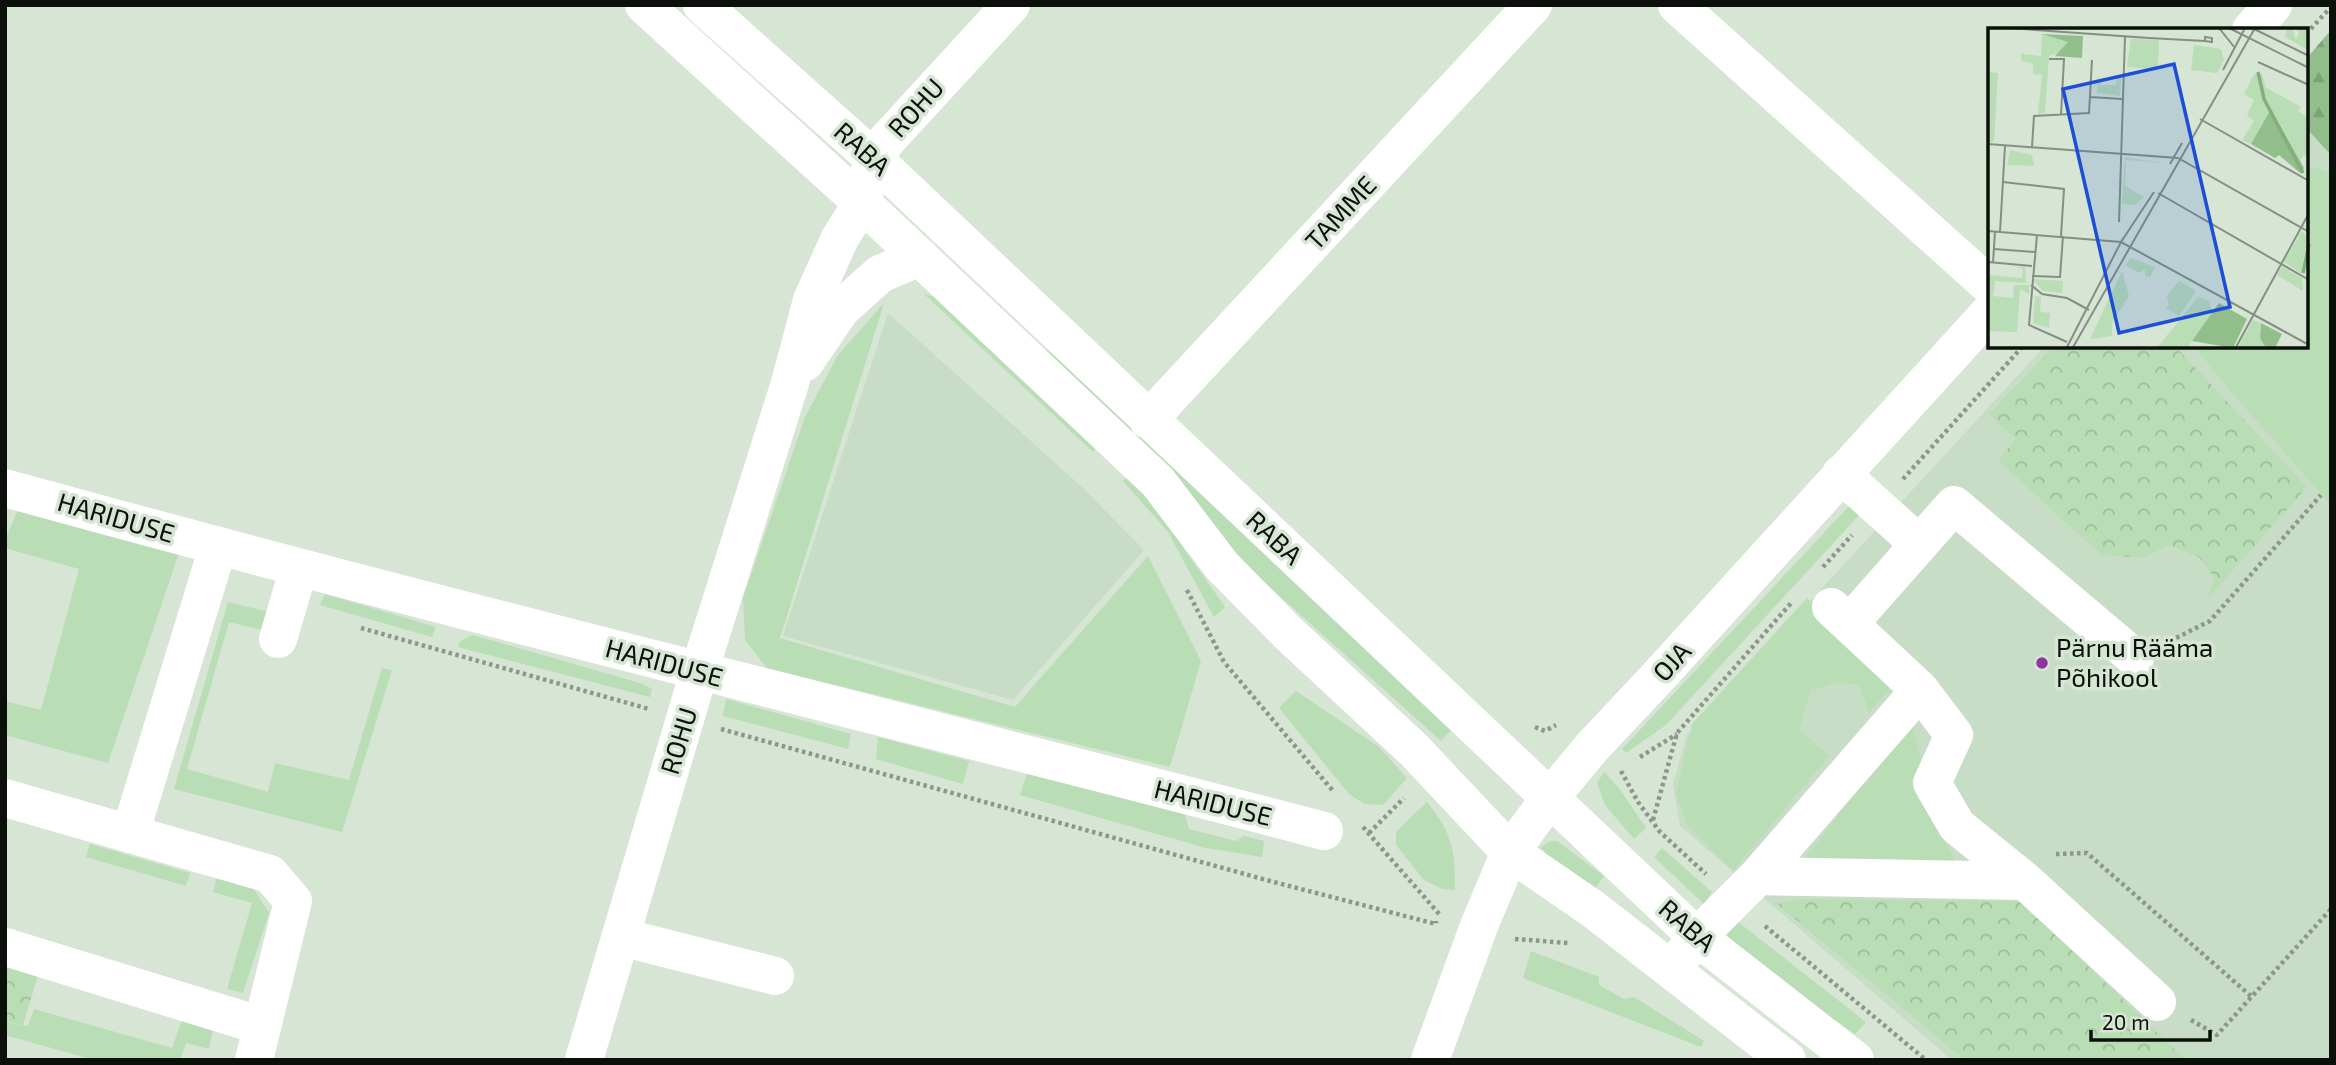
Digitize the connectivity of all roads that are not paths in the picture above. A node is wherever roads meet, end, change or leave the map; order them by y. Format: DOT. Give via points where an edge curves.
graph roads {
  1 [pos="644,5"];
  2 [pos="702,5"];
  3 [pos="1011,5"];
  4 [pos="1533,5"];
  5 [pos="1677,5"];
  6 [pos="2273,5"];
  7 [pos="2253,28"];
  8 [pos="873,158"];
  9 [pos="862,203"];
  10 [pos="920,257"];
  11 [pos="1988,284"];
  12 [pos="1988,314"];
  13 [pos="790,383"];
  14 [pos="1148,420"];
  15 [pos="1841,474"];
  16 [pos="5,488"];
  17 [pos="1919,544"];
  18 [pos="218,547"];
  19 [pos="299,568"];
  20 [pos="278,639"];
  21 [pos="2135,658"];
  22 [pos="699,673"];
  23 [pos="1920,690"];
  24 [pos="5,797"];
  25 [pos="1549,799"];
  26 [pos="1342,827"];
  27 [pos="130,834"];
  28 [pos="1510,852"];
  29 [pos="1758,876"];
  30 [pos="2025,881"];
  31 [pos="621,937"];
  32 [pos="1697,937"];
  33 [pos="5,947"];
  34 [pos="1672,968"];
  35 [pos="775,976"];
  36 [pos="2157,1002"];
  37 [pos="258,1043"];
  38 [pos="584,1060"];
  39 [pos="1430,1060"];
  40 [pos="1787,1060"];
  41 [pos="1855,1060"];
  1 -- 9 [label="street, RABA"];
  2 -- 8 [label="street, RABA"];
  3 -- 8 [label="street, ROHU"];
  4 -- 14 [label="street, TAMME"];
  5 -- 11 [label="street"];
  6 -- 7 [label="street"];
  8 -- 9 [label="street, ROHU"];
  8 -- 14 [label="street, RABA"];
  9 -- 10 [label="street, RABA"];
  9 -- 13 [label="street, ROHU" via="840,237 812,300"];
  10 -- 13 [label="street, ROHU" via="880,274 841,309"];
  10 -- 28 [label="street, RABA" via="1158,482 1222,566 1414,750"];
  12 -- 15 [label="street, OJA"];
  13 -- 22 [label="street, ROHU"];
  14 -- 25 [label="street, RABA"];
  15 -- 17 [label="street"];
  15 -- 25 [label="street, OJA"];
  16 -- 18 [label="street, HARIDUSE"];
  17 -- 21 [label="street" via="1954,505"];
  17 -- 23 [label="street" via="1840,616"];
  18 -- 19 [label="street, HARIDUSE"];
  18 -- 27 [label="street"];
  19 -- 20 [label="street"];
  19 -- 22 [label="street, HARIDUSE"];
  22 -- 26 [label="street, HARIDUSE"];
  22 -- 31 [label="street, ROHU"];
  23 -- 29 [label="street"];
  23 -- 30 [label="street" via="1954,735 1932,783 1956,827"];
  24 -- 27 [label="street"];
  25 -- 28 [label="street, OJA"];
  25 -- 32 [label="street, RABA"];
  27 -- 37 [label="street" via="270,874 293,901"];
  28 -- 34 [label="street, RABA"];
  28 -- 39 [label="street, OJA"];
  29 -- 30 [label="street"];
  29 -- 32 [label="street"];
  30 -- 36 [label="street"];
  31 -- 35 [label="street"];
  31 -- 38 [label="street, ROHU"];
  32 -- 34 [label="street"];
  32 -- 41 [label="street, RABA"];
  33 -- 37 [label="street"];
  34 -- 40 [label="street, RABA"];
}
